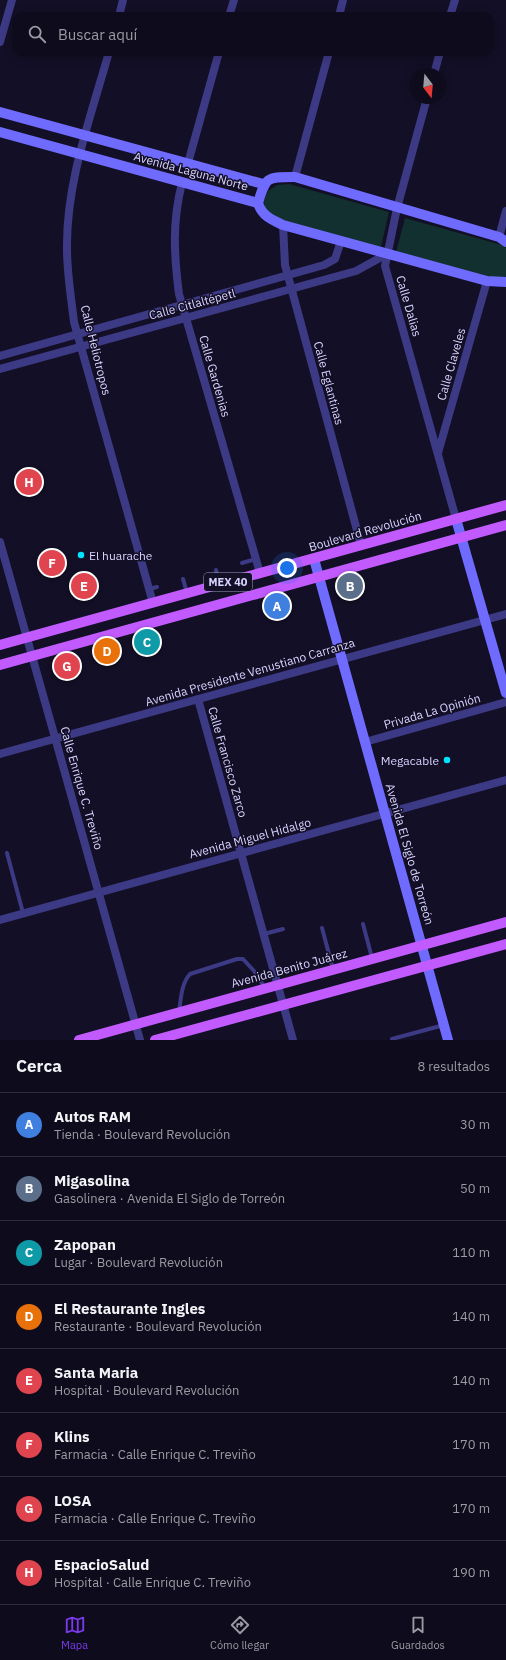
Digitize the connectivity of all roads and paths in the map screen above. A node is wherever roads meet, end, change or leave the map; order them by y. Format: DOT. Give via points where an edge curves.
graph roads {
  1 [pos="12,0"];
  2 [pos="123,0"];
  3 [pos="234,0"];
  4 [pos="343,0"];
  5 [pos="455,0"];
  6 [pos="120,12"];
  7 [pos="230,12"];
  8 [pos="340,12"];
  9 [pos="451,12"];
  10 [pos="0,42"];
  11 [pos="108,56"];
  12 [pos="218,56"];
  13 [pos="328,56"];
  14 [pos="439,56"];
  15 [pos="436,68"];
  16 [pos="426,104"];
  17 [pos="0,112"];
  18 [pos="0,132"];
  19 [pos="85,135"];
  20 [pos="80,154"];
  21 [pos="188,163"];
  22 [pos="295,178"];
  23 [pos="182,182"];
  24 [pos="263,184"];
  25 [pos="258,203"];
  26 [pos="397,208"];
  27 [pos="506,211"];
  28 [pos="283,225"];
  29 [pos="502,240"];
  30 [pos="341,241"];
  31 [pos="387,254"];
  32 [pos="288,275"];
  33 [pos="487,281"];
  34 [pos="506,282"];
  35 [pos="292,289"];
  36 [pos="182,305"];
  37 [pos="186,318"];
  38 [pos="77,334"];
  39 [pos="81,347"];
  40 [pos="0,356"];
  41 [pos="0,369"];
  42 [pos="438,454"];
  43 [pos="506,505"];
  44 [pos="456,519"];
  45 [pos="506,525"];
  46 [pos="462,537"];
  47 [pos="0,542"];
  48 [pos="361,545"];
  49 [pos="256,559"];
  50 [pos="314,559"];
  51 [pos="242,563"];
  52 [pos="216,570"];
  53 [pos="260,573"];
  54 [pos="319,577"];
  55 [pos="183,580"];
  56 [pos="220,584"];
  57 [pos="157,586"];
  58 [pos="149,589"];
  59 [pos="187,593"];
  60 [pos="153,603"];
  61 [pos="506,614"];
  62 [pos="485,619"];
  63 [pos="26,638"];
  64 [pos="0,645"];
  65 [pos="33,656"];
  66 [pos="342,659"];
  67 [pos="0,665"];
  68 [pos="506,693"];
  69 [pos="198,699"];
  70 [pos="506,702"];
  71 [pos="56,738"];
  72 [pos="365,742"];
  73 [pos="0,754"];
  74 [pos="506,780"];
  75 [pos="385,814"];
  76 [pos="7,853"];
  77 [pos="241,853"];
  78 [pos="99,892"];
  79 [pos="23,913"];
  80 [pos="0,920"];
  81 [pos="506,922"];
  82 [pos="363,924"];
  83 [pos="322,928"];
  84 [pos="283,929"];
  85 [pos="264,935"];
  86 [pos="506,944"];
  87 [pos="422,945"];
  88 [pos="372,959"];
  89 [pos="427,965"];
  90 [pos="333,970"];
  91 [pos="278,985"];
  92 [pos="265,989"];
  93 [pos="283,1005"];
  94 [pos="178,1012"];
  95 [pos="136,1024"];
  96 [pos="444,1025"];
  97 [pos="392,1039"];
  98 [pos="80,1040"];
  99 [pos="140,1040"];
  100 [pos="155,1040"];
  101 [pos="293,1040"];
  102 [pos="448,1040"];
  1 -- 10 [label="street"];
  2 -- 6 [label="street"];
  3 -- 7 [label="street"];
  4 -- 8 [label="street"];
  5 -- 9 [label="street"];
  11 -- 19 [label="street, Calle Heliotropos"];
  12 -- 21 [label="street"];
  13 -- 22 [label="street"];
  14 -- 15 [label="street"];
  16 -- 26 [label="street, Calle Dalias"];
  17 -- 19 [label="street, Avenida Laguna Norte"];
  18 -- 20 [label="street, Avenida Laguna Norte"];
  19 -- 20 [label="street, Calle Heliotropos"];
  19 -- 21 [label="street, Avenida Laguna Norte"];
  20 -- 23 [label="street, Avenida Laguna Norte"];
  20 -- 38 [label="street, Calle Heliotropos" via="70,210 67,247 68,276"];
  21 -- 24 [label="street, Avenida Laguna Norte"];
  22 -- 24 [label="street, Avenida Laguna Norte" via="280,177"];
  22 -- 26 [label="street, Avenida Laguna Norte"];
  23 -- 25 [label="street, Avenida Laguna Norte"];
  23 -- 36 [label="street, Calle Gardenias" via="176,204 175,250"];
  24 -- 25 [label="street"];
  25 -- 28 [label="street, Avenida Laguna Norte" via="268,218"];
  26 -- 29 [label="street, Avenida Laguna Norte"];
  26 -- 31 [label="street, Calle Dalias"];
  27 -- 29 [label="street"];
  28 -- 30 [label="street, Avenida Laguna Norte"];
  28 -- 32 [label="street, Calle Eglantinas"];
  30 -- 31 [label="street, Avenida Laguna Norte"];
  30 -- 32 [label="street, Calle Citlaltépetl" via="335,259"];
  31 -- 33 [label="street, Avenida Laguna Norte"];
  31 -- 35 [label="street, Calle Citlaltépetl" via="356,271"];
  31 -- 42 [label="street, Calle Dalias" via="385,266"];
  32 -- 35 [label="street, Calle Eglantinas"];
  32 -- 36 [label="street, Calle Citlaltépetl"];
  33 -- 34 [label="street, Avenida Laguna Norte"];
  33 -- 42 [label="street, Calle Claveles"];
  35 -- 37 [label="street, Calle Citlaltépetl"];
  35 -- 48 [label="street, Calle Eglantinas"];
  36 -- 37 [label="street, Calle Gardenias"];
  36 -- 38 [label="street, Calle Citlaltépetl"];
  37 -- 39 [label="street, Calle Citlaltépetl"];
  37 -- 49 [label="street, Calle Gardenias"];
  38 -- 39 [label="street, Calle Heliotropos"];
  38 -- 40 [label="street, Calle Citlaltépetl"];
  39 -- 41 [label="street, Calle Citlaltépetl"];
  39 -- 58 [label="street, Calle Heliotropos"];
  42 -- 44 [label="street, Calle Dalias"];
  43 -- 44 [label="main road, Boulevard Revolución / MEX 40"];
  44 -- 46 [label="street"];
  44 -- 48 [label="main road, Boulevard Revolución / MEX 40"];
  45 -- 46 [label="main road, MEX 40"];
  46 -- 54 [label="main road, MEX 40"];
  46 -- 62 [label="street"];
  47 -- 63 [label="street, Calle Enrique C. Treviño"];
  48 -- 50 [label="main road, Boulevard Revolución / MEX 40"];
  49 -- 51 [label="lane"];
  49 -- 53 [label="street, Calle Gardenias"];
  50 -- 53 [label="main road, Boulevard Revolución / MEX 40"];
  50 -- 54 [label="street, Avenida El Siglo de Torreón"];
  52 -- 56 [label="lane"];
  53 -- 56 [label="main road, Boulevard Revolución / MEX 40"];
  54 -- 65 [label="main road, MEX 40"];
  54 -- 66 [label="street, Avenida El Siglo de Torreón"];
  55 -- 59 [label="lane"];
  56 -- 59 [label="main road, Boulevard Revolución / MEX 40"];
  57 -- 58 [label="lane"];
  58 -- 60 [label="street, Calle Heliotropos"];
  59 -- 60 [label="main road, Boulevard Revolución / MEX 40"];
  60 -- 63 [label="main road, Boulevard Revolución / MEX 40"];
  61 -- 62 [label="street, Avenida Presidente Venustiano Carranza"];
  62 -- 66 [label="street, Avenida Presidente Venustiano Carranza"];
  62 -- 68 [label="street"];
  63 -- 64 [label="main road, Boulevard Revolución / MEX 40"];
  63 -- 65 [label="street, Calle Enrique C. Treviño"];
  65 -- 67 [label="main road, MEX 40"];
  65 -- 71 [label="street, Calle Enrique C. Treviño"];
  66 -- 69 [label="street, Avenida Presidente Venustiano Carranza"];
  66 -- 72 [label="street, Avenida El Siglo de Torreón"];
  69 -- 71 [label="street, Avenida Presidente Venustiano Carranza"];
  69 -- 77 [label="street, Calle Francisco Zarco"];
  70 -- 72 [label="street, Privada La Opinión"];
  71 -- 73 [label="street, Avenida Presidente Venustiano Carranza"];
  71 -- 78 [label="street, Calle Enrique C. Treviño"];
  72 -- 75 [label="street, Avenida El Siglo de Torreón"];
  74 -- 75 [label="street, Avenida Miguel Hidalgo"];
  75 -- 77 [label="street, Avenida Miguel Hidalgo"];
  75 -- 87 [label="street, Avenida El Siglo de Torreón"];
  76 -- 79 [label="lane"];
  77 -- 78 [label="street, Avenida Miguel Hidalgo"];
  77 -- 85 [label="street, Calle Francisco Zarco"];
  78 -- 79 [label="street, Avenida Miguel Hidalgo"];
  78 -- 95 [label="street, Calle Enrique C. Treviño"];
  79 -- 80 [label="street, Avenida Miguel Hidalgo"];
  81 -- 87 [label="main road, Avenida Benito Juárez"];
  82 -- 88 [label="lane"];
  83 -- 90 [label="lane"];
  84 -- 85 [label="lane"];
  85 -- 91 [label="street, Calle Francisco Zarco"];
  86 -- 89 [label="main road"];
  87 -- 88 [label="main road, Avenida Benito Juárez"];
  87 -- 89 [label="street, Avenida El Siglo de Torreón"];
  88 -- 90 [label="main road, Avenida Benito Juárez"];
  89 -- 93 [label="main road"];
  89 -- 96 [label="street, Avenida El Siglo de Torreón"];
  90 -- 91 [label="main road, Avenida Benito Juárez"];
  91 -- 92 [label="main road, Avenida Benito Juárez"];
  91 -- 93 [label="street, Calle Francisco Zarco"];
  92 -- 94 [label="main road, Avenida Benito Juárez"];
  92 -- 94 [label="lane" via="248,963 243,959 237,959 190,974 183,986"];
  93 -- 100 [label="main road"];
  93 -- 101 [label="street, Calle Francisco Zarco"];
  94 -- 95 [label="main road, Avenida Benito Juárez"];
  95 -- 98 [label="main road, Avenida Benito Juárez"];
  95 -- 99 [label="street, Calle Enrique C. Treviño"];
  96 -- 97 [label="lane"];
  96 -- 102 [label="street, Avenida El Siglo de Torreón"];
}
